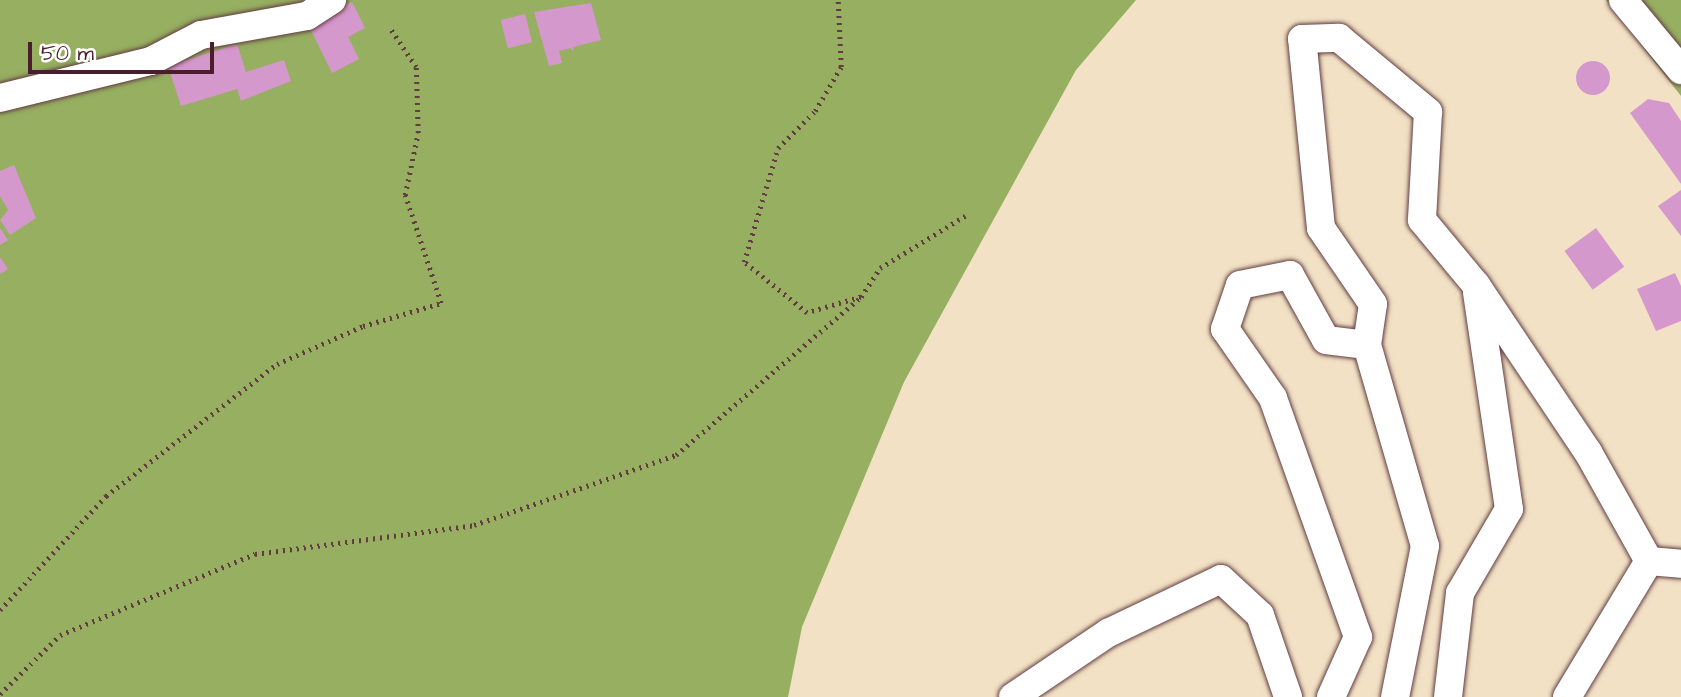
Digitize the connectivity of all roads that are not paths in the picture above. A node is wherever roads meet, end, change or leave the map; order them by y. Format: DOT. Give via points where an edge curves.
graph roads {
  1 [pos="332,0"];
  2 [pos="1623,0"];
  3 [pos="1681,70"];
  4 [pos="0,98"];
  5 [pos="1476,285"];
  6 [pos="1367,345"];
  7 [pos="1649,561"];
  8 [pos="1681,564"];
  9 [pos="1013,697"];
  10 [pos="1288,697"];
  11 [pos="1331,697"];
  12 [pos="1395,697"];
  13 [pos="1448,697"];
  14 [pos="1567,697"];
  1 -- 4 [label="street" via="307,16 201,35 151,61"];
  2 -- 3 [label="street"];
  5 -- 6 [label="street" via="1422,220 1428,112 1339,38 1302,39 1321,228 1373,304"];
  5 -- 7 [label="street" via="1588,452"];
  5 -- 13 [label="street" via="1509,509 1460,593"];
  6 -- 11 [label="street" via="1326,340 1290,275 1240,285 1225,329 1273,398 1358,637"];
  6 -- 12 [label="street" via="1425,546"];
  7 -- 8 [label="street"];
  7 -- 14 [label="street"];
  9 -- 10 [label="street" via="1108,632 1221,579 1260,615"];
}
